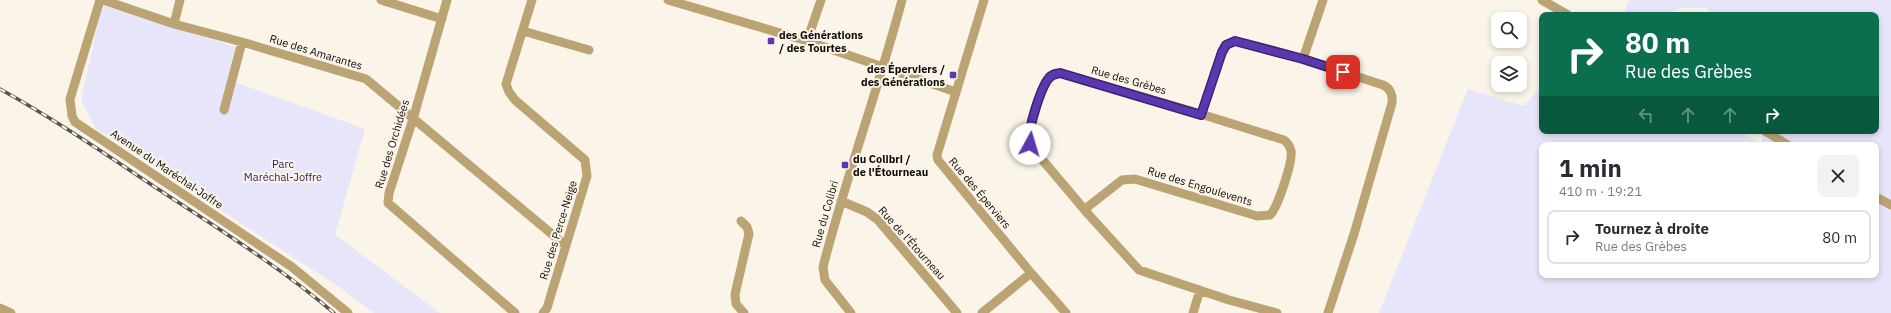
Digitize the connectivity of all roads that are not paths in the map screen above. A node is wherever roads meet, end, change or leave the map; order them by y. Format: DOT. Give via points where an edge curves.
graph roads {
  1 [pos="101,0"];
  2 [pos="180,0"];
  3 [pos="381,0"];
  4 [pos="447,0"];
  5 [pos="532,0"];
  6 [pos="668,0"];
  7 [pos="821,0"];
  8 [pos="902,0"];
  9 [pos="984,0"];
  10 [pos="1323,0"];
  11 [pos="1542,0"];
  12 [pos="1563,12"];
  13 [pos="442,19"];
  14 [pos="174,24"];
  15 [pos="523,30"];
  16 [pos="807,41"];
  17 [pos="242,42"];
  18 [pos="589,50"];
  19 [pos="1303,59"];
  20 [pos="883,67"];
  21 [pos="956,92"];
  22 [pos="224,110"];
  23 [pos="1201,115"];
  24 [pos="413,119"];
  25 [pos="1770,134"];
  26 [pos="1783,142"];
  27 [pos="1879,199"];
  28 [pos="841,201"];
  29 [pos="1891,206"];
  30 [pos="1085,209"];
  31 [pos="741,221"];
  32 [pos="565,245"];
  33 [pos="1031,273"];
  34 [pos="1200,290"];
  35 [pos="0,308"];
  36 [pos="11,313"];
  37 [pos="348,313"];
  38 [pos="515,313"];
  39 [pos="543,313"];
  40 [pos="744,313"];
  41 [pos="851,313"];
  42 [pos="957,313"];
  43 [pos="982,313"];
  44 [pos="1066,313"];
  45 [pos="1193,313"];
  46 [pos="1277,313"];
  47 [pos="1328,313"];
  1 -- 14 [label="street, Rue des Amarantes"];
  1 -- 37 [label="street, Avenue du Maréchal-Joffre" via="70,99 75,122 292,267"];
  2 -- 14 [label="street"];
  3 -- 13 [label="street"];
  4 -- 13 [label="street, Rue des Orchidées"];
  5 -- 15 [label="street, Rue des Perce-Neige"];
  6 -- 16 [label="street"];
  7 -- 16 [label="street"];
  8 -- 20 [label="street, Rue du Colibri"];
  9 -- 21 [label="street, Rue des Éperviers"];
  10 -- 19 [label="street"];
  11 -- 12 [label="street"];
  13 -- 24 [label="street, Rue des Orchidées"];
  14 -- 17 [label="street, Rue des Amarantes"];
  15 -- 18 [label="street"];
  15 -- 32 [label="street, Rue des Perce-Neige" via="506,84 509,92 585,160 587,176"];
  16 -- 20 [label="street"];
  17 -- 22 [label="street"];
  17 -- 24 [label="street, Rue des Amarantes" via="366,79"];
  19 -- 23 [label="street" via="1241,42 1226,45"];
  19 -- 47 [label="street" via="1383,85 1390,90 1392,98 1373,170"];
  20 -- 21 [label="street"];
  20 -- 28 [label="street, Rue du Colibri"];
  21 -- 33 [label="street, Rue des Éperviers" via="937,155 938,160"];
  23 -- 30 [label="street, Rue des Grèbes" via="1060,73 1052,75 1045,84 1028,140"];
  23 -- 30 [label="street, Rue des Engoulevents" via="1288,143 1291,156 1277,205 1270,214 1257,216 1135,179 1122,180"];
  24 -- 32 [label="street, Rue des Amarantes"];
  24 -- 38 [label="street, Rue des Orchidées" via="388,193 388,204"];
  25 -- 26 [label="street"];
  27 -- 29 [label="street"];
  28 -- 41 [label="street, Rue du Colibri" via="823,273 825,280"];
  28 -- 42 [label="street, Rue de l'Étourneau" via="867,212 878,220"];
  30 -- 34 [label="street, Rue des Grèbes" via="1139,270"];
  31 -- 40 [label="street" via="749,234 734,294 736,304"];
  32 -- 39 [label="street, Rue des Perce-Neige"];
  33 -- 43 [label="street"];
  33 -- 44 [label="street, Rue des Éperviers"];
  34 -- 45 [label="street"];
  34 -- 46 [label="street, Rue des Grèbes"];
  35 -- 36 [label="street"];
}
